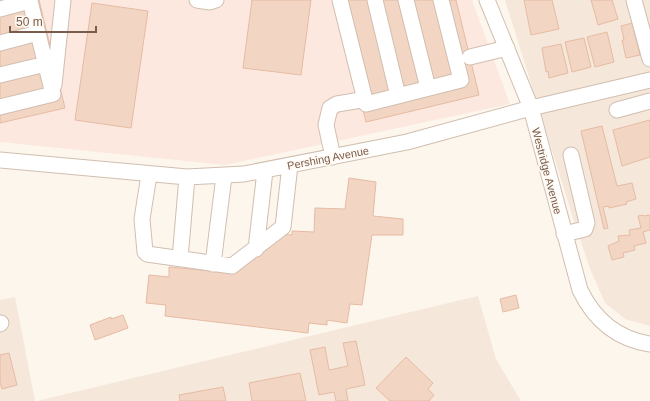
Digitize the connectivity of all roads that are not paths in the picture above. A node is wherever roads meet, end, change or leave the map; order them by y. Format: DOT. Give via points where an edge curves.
graph roads {
  1 [pos="63,0"];
  2 [pos="197,0"];
  3 [pos="216,0"];
  4 [pos="340,0"];
  5 [pos="375,0"];
  6 [pos="406,0"];
  7 [pos="441,0"];
  8 [pos="487,0"];
  9 [pos="634,0"];
  10 [pos="0,9"];
  11 [pos="38,33"];
  12 [pos="0,43"];
  13 [pos="507,48"];
  14 [pos="470,57"];
  15 [pos="650,59"];
  16 [pos="46,64"];
  17 [pos="0,75"];
  18 [pos="650,80"];
  19 [pos="428,88"];
  20 [pos="53,94"];
  21 [pos="398,96"];
  22 [pos="361,100"];
  23 [pos="650,101"];
  24 [pos="0,107"];
  25 [pos="531,108"];
  26 [pos="617,110"];
  27 [pos="571,155"];
  28 [pos="333,157"];
  29 [pos="0,160"];
  30 [pos="290,165"];
  31 [pos="265,171"];
  32 [pos="148,175"];
  33 [pos="224,176"];
  34 [pos="186,177"];
  35 [pos="564,234"];
  36 [pos="256,249"];
  37 [pos="180,259"];
  38 [pos="213,264"];
  39 [pos="650,344"];
  1 -- 20 [label="street"];
  2 -- 3 [label="street"];
  4 -- 21 [label="street" via="366,104"];
  5 -- 21 [label="street"];
  6 -- 19 [label="street"];
  7 -- 19 [label="street" via="460,80"];
  8 -- 13 [label="street, Westridge Avenue"];
  9 -- 15 [label="street"];
  10 -- 11 [label="street" via="30,1"];
  11 -- 12 [label="street"];
  11 -- 16 [label="street"];
  13 -- 14 [label="street"];
  13 -- 25 [label="street, Westridge Avenue"];
  16 -- 17 [label="street"];
  16 -- 20 [label="street"];
  18 -- 25 [label="street, Pershing Avenue"];
  19 -- 21 [label="street"];
  20 -- 24 [label="street"];
  22 -- 28 [label="street" via="337,104 330,108 326,126"];
  23 -- 26 [label="street"];
  25 -- 28 [label="street, Pershing Avenue" via="407,142"];
  25 -- 35 [label="street, Westridge Avenue"];
  27 -- 35 [label="street" via="587,224 585,229"];
  28 -- 30 [label="street, Pershing Avenue"];
  29 -- 32 [label="street, Pershing Avenue"];
  30 -- 31 [label="street, Pershing Avenue"];
  30 -- 36 [label="street" via="283,227"];
  31 -- 33 [label="street, Pershing Avenue"];
  31 -- 36 [label="street"];
  32 -- 34 [label="street, Pershing Avenue"];
  32 -- 37 [label="street" via="142,218 144,250 147,254"];
  33 -- 34 [label="street, Pershing Avenue"];
  33 -- 38 [label="street"];
  34 -- 37 [label="street"];
  35 -- 39 [label="street, Westridge Avenue" via="580,290 587,304 598,318 617,332"];
  36 -- 38 [label="street" via="235,265"];
  37 -- 38 [label="street"];
}
